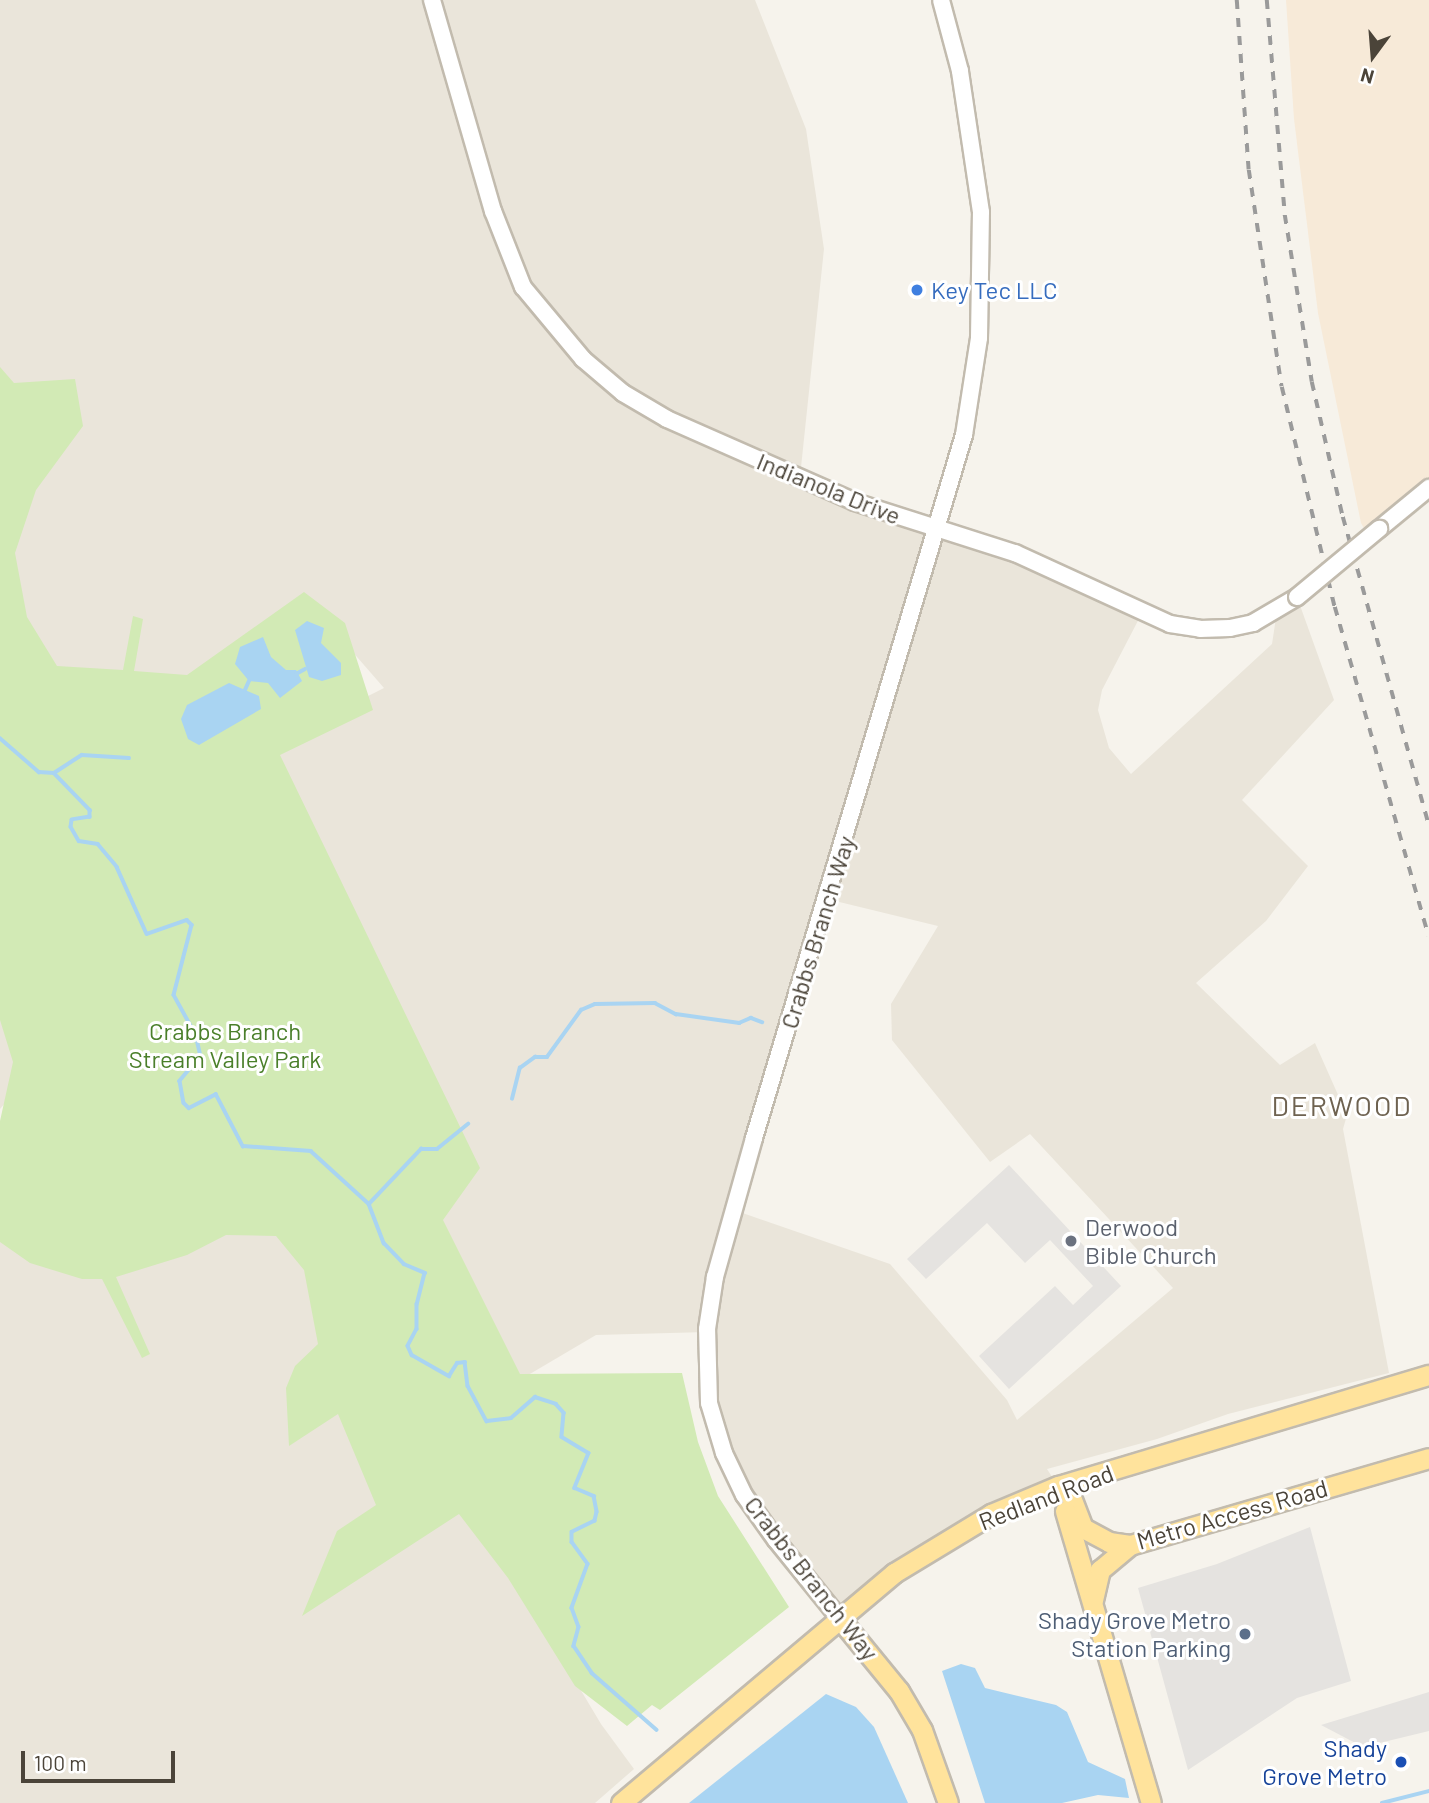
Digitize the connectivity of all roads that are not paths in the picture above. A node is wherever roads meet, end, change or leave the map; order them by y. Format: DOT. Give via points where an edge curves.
graph roads {
  1 [pos="432,0"];
  2 [pos="941,0"];
  3 [pos="1429,488"];
  4 [pos="937,530"];
  5 [pos="1429,1375"];
  6 [pos="1429,1458"];
  7 [pos="1061,1485"];
  8 [pos="1130,1545"];
  9 [pos="1093,1605"];
  10 [pos="841,1619"];
  11 [pos="621,1803"];
  12 [pos="948,1803"];
  13 [pos="1151,1803"];
  1 -- 4 [label="street, Indianola Drive" via="493,211 523,287 583,359 623,393 667,419 855,502"];
  2 -- 4 [label="street, Crabbs Branch Way" via="960,71 981,212 979,338 964,435"];
  3 -- 4 [label="street, Indianola Drive, bridge" via="1297,597 1253,623 1185,628 1142,613 1047,565"];
  4 -- 10 [label="street, Crabbs Branch Way" via="754,1138 709,1304 709,1403 724,1453 744,1495"];
  5 -- 7 [label="main road, Redland Road"];
  6 -- 8 [label="main road, Metro Access Road"];
  7 -- 8 [label="main road, Metro Access Road" via="1083,1528 1109,1542"];
  7 -- 9 [label="main road"];
  7 -- 10 [label="main road, Redland Road" via="991,1514 938,1544 894,1573"];
  8 -- 9 [label="main road" via="1100,1570"];
  9 -- 13 [label="main road"];
  10 -- 11 [label="main road, Redland Road"];
  10 -- 12 [label="main road, Crabbs Branch Way" via="922,1730"];
}
